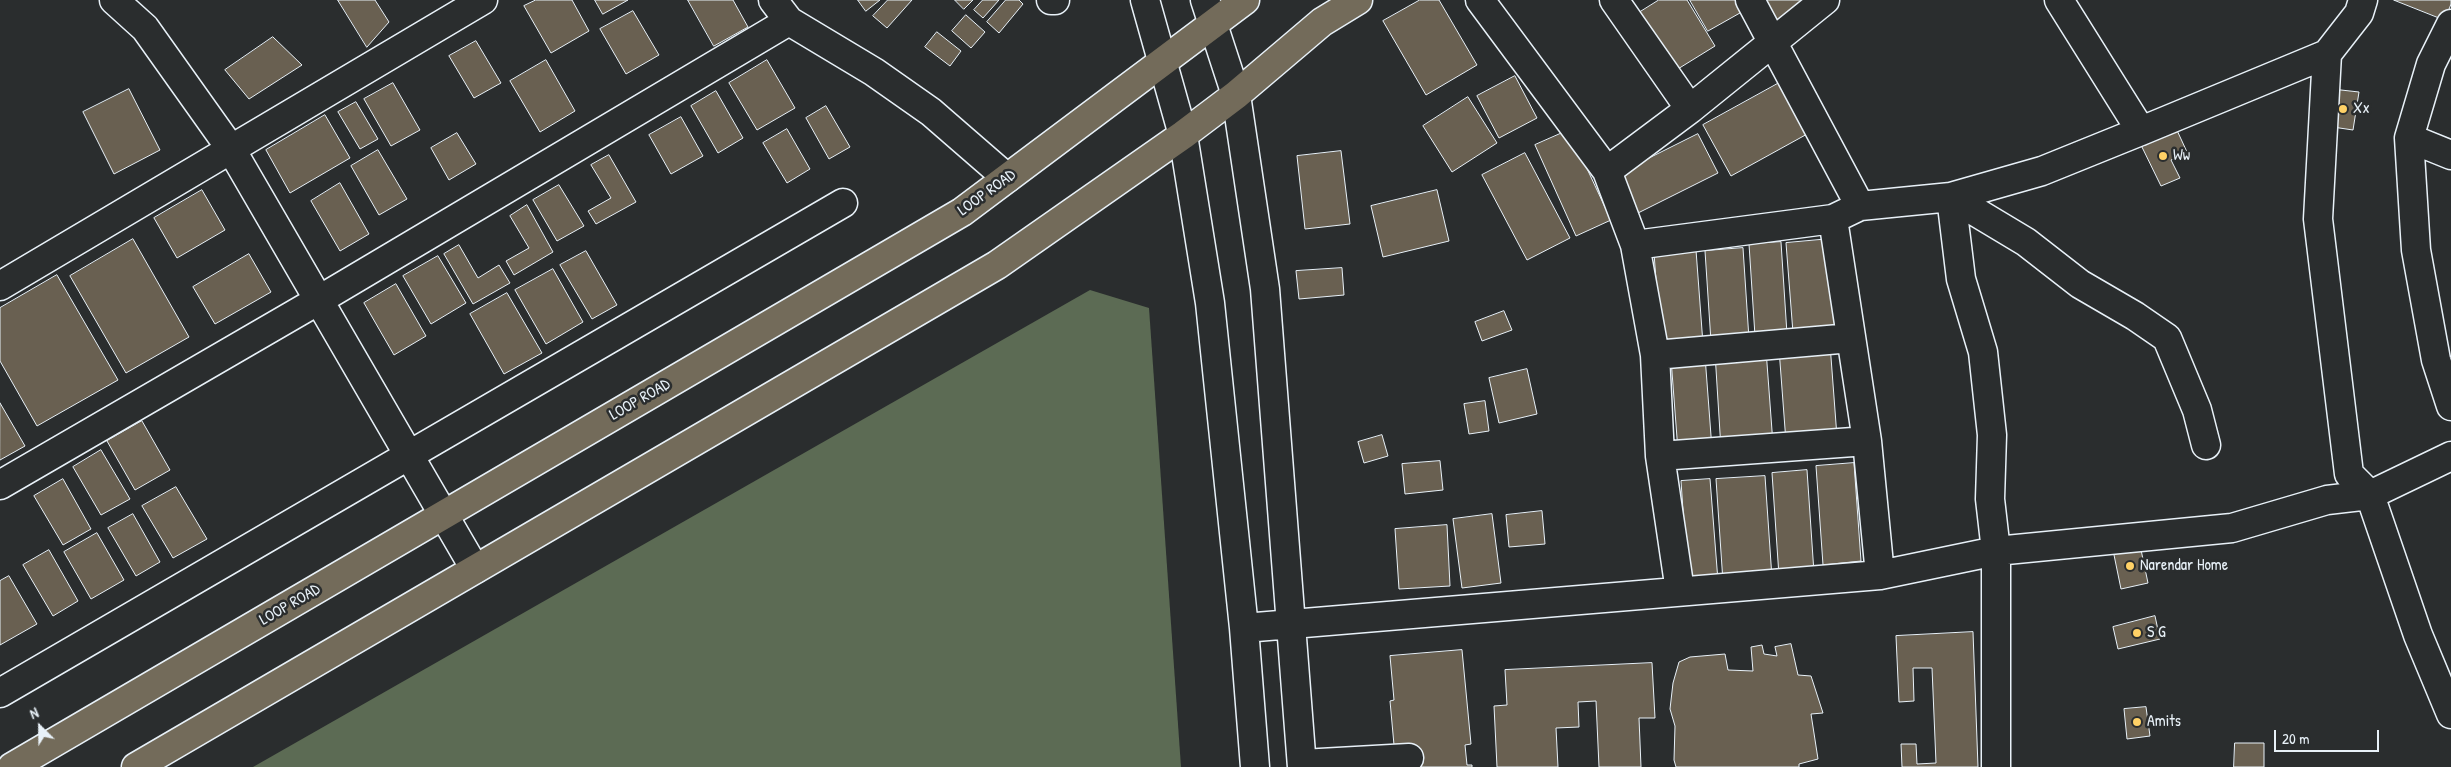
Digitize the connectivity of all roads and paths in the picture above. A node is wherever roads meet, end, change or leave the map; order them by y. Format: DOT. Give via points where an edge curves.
graph roads {
  1 [pos="114,0"];
  2 [pos="483,0"];
  3 [pos="773,0"];
  4 [pos="1051,0"];
  5 [pos="1055,0"];
  6 [pos="1145,0"];
  7 [pos="1244,0"];
  8 [pos="1358,0"];
  9 [pos="1480,0"];
  10 [pos="1614,0"];
  11 [pos="1750,0"];
  12 [pos="1825,0"];
  13 [pos="2059,0"];
  14 [pos="2363,0"];
  15 [pos="454,10"];
  16 [pos="1209,11"];
  17 [pos="789,21"];
  18 [pos="2451,24"];
  19 [pos="1773,41"];
  20 [pos="2327,54"];
  21 [pos="1162,63"];
  22 [pos="1236,95"];
  23 [pos="1690,109"];
  24 [pos="2141,131"];
  25 [pos="1183,135"];
  26 [pos="2409,138"];
  27 [pos="231,149"];
  28 [pos="2451,155"];
  29 [pos="1606,171"];
  30 [pos="1007,178"];
  31 [pos="1951,197"];
  32 [pos="843,203"];
  33 [pos="1860,206"];
  34 [pos="1833,219"];
  35 [pos="1635,245"];
  36 [pos="0,286"];
  37 [pos="319,300"];
  38 [pos="1851,338"];
  39 [pos="1654,355"];
  40 [pos="2451,406"];
  41 [pos="1867,440"];
  42 [pos="2206,445"];
  43 [pos="409,455"];
  44 [pos="1660,456"];
  45 [pos="2451,456"];
  46 [pos="0,484"];
  47 [pos="2370,495"];
  48 [pos="444,515"];
  49 [pos="1996,551"];
  50 [pos="475,569"];
  51 [pos="1880,575"];
  52 [pos="1680,591"];
  53 [pos="1291,624"];
  54 [pos="1244,628"];
  55 [pos="0,693"];
  56 [pos="2451,714"];
  57 [pos="1408,758"];
  58 [pos="1302,765"];
  59 [pos="12,767"];
  60 [pos="136,767"];
  61 [pos="1255,767"];
  62 [pos="1996,767"];
  1 -- 27 [label="street" via="145,28"];
  2 -- 15 [label="street"];
  3 -- 17 [label="street"];
  4 -- 5 [label="street"];
  6 -- 21 [label="street"];
  7 -- 16 [label="main road, LOOP ROAD"];
  8 -- 22 [label="main road" via="1322,22"];
  9 -- 29 [label="street"];
  10 -- 23 [label="street"];
  11 -- 19 [label="street"];
  12 -- 19 [label="street"];
  13 -- 24 [label="street"];
  14 -- 20 [label="street" via="2359,12"];
  15 -- 27 [label="street"];
  16 -- 21 [label="main road, LOOP ROAD"];
  16 -- 22 [label="street"];
  17 -- 30 [label="street" via="874,72 931,112"];
  17 -- 37 [label="street"];
  18 -- 26 [label="street" via="2431,64"];
  19 -- 23 [label="street"];
  19 -- 33 [label="street"];
  20 -- 24 [label="street"];
  20 -- 47 [label="street" via="2318,219 2349,474"];
  21 -- 25 [label="street"];
  21 -- 30 [label="main road, LOOP ROAD"];
  22 -- 25 [label="main road"];
  22 -- 53 [label="street" via="1266,289"];
  23 -- 29 [label="street"];
  24 -- 31 [label="street" via="2042,171"];
  25 -- 50 [label="main road" via="997,265"];
  25 -- 54 [label="street" via="1210,303"];
  26 -- 28 [label="street"];
  26 -- 40 [label="street" via="2416,250 2436,360"];
  27 -- 36 [label="street"];
  27 -- 37 [label="street"];
  29 -- 35 [label="street"];
  30 -- 48 [label="main road, LOOP ROAD" via="962,212"];
  31 -- 33 [label="street"];
  31 -- 42 [label="street" via="2026,242 2080,284 2167,338 2197,410"];
  31 -- 49 [label="street" via="1961,279 1983,352 1992,436 1990,499"];
  32 -- 43 [label="street"];
  33 -- 34 [label="street"];
  34 -- 35 [label="street"];
  34 -- 38 [label="street"];
  35 -- 39 [label="street"];
  37 -- 43 [label="street"];
  37 -- 46 [label="street"];
  38 -- 39 [label="street"];
  38 -- 41 [label="street"];
  39 -- 44 [label="street"];
  41 -- 44 [label="street"];
  41 -- 51 [label="street"];
  43 -- 48 [label="street"];
  43 -- 55 [label="street"];
  44 -- 52 [label="street"];
  45 -- 47 [label="street"];
  47 -- 49 [label="street" via="2327,500 2232,528"];
  47 -- 56 [label="street" via="2418,635"];
  48 -- 50 [label="street"];
  48 -- 59 [label="main road, LOOP ROAD"];
  49 -- 51 [label="street"];
  49 -- 62 [label="street"];
  50 -- 60 [label="main road"];
  51 -- 52 [label="street"];
  52 -- 53 [label="street"];
  53 -- 54 [label="street"];
  53 -- 58 [label="street"];
  54 -- 61 [label="street"];
  57 -- 58 [label="street"];
}
